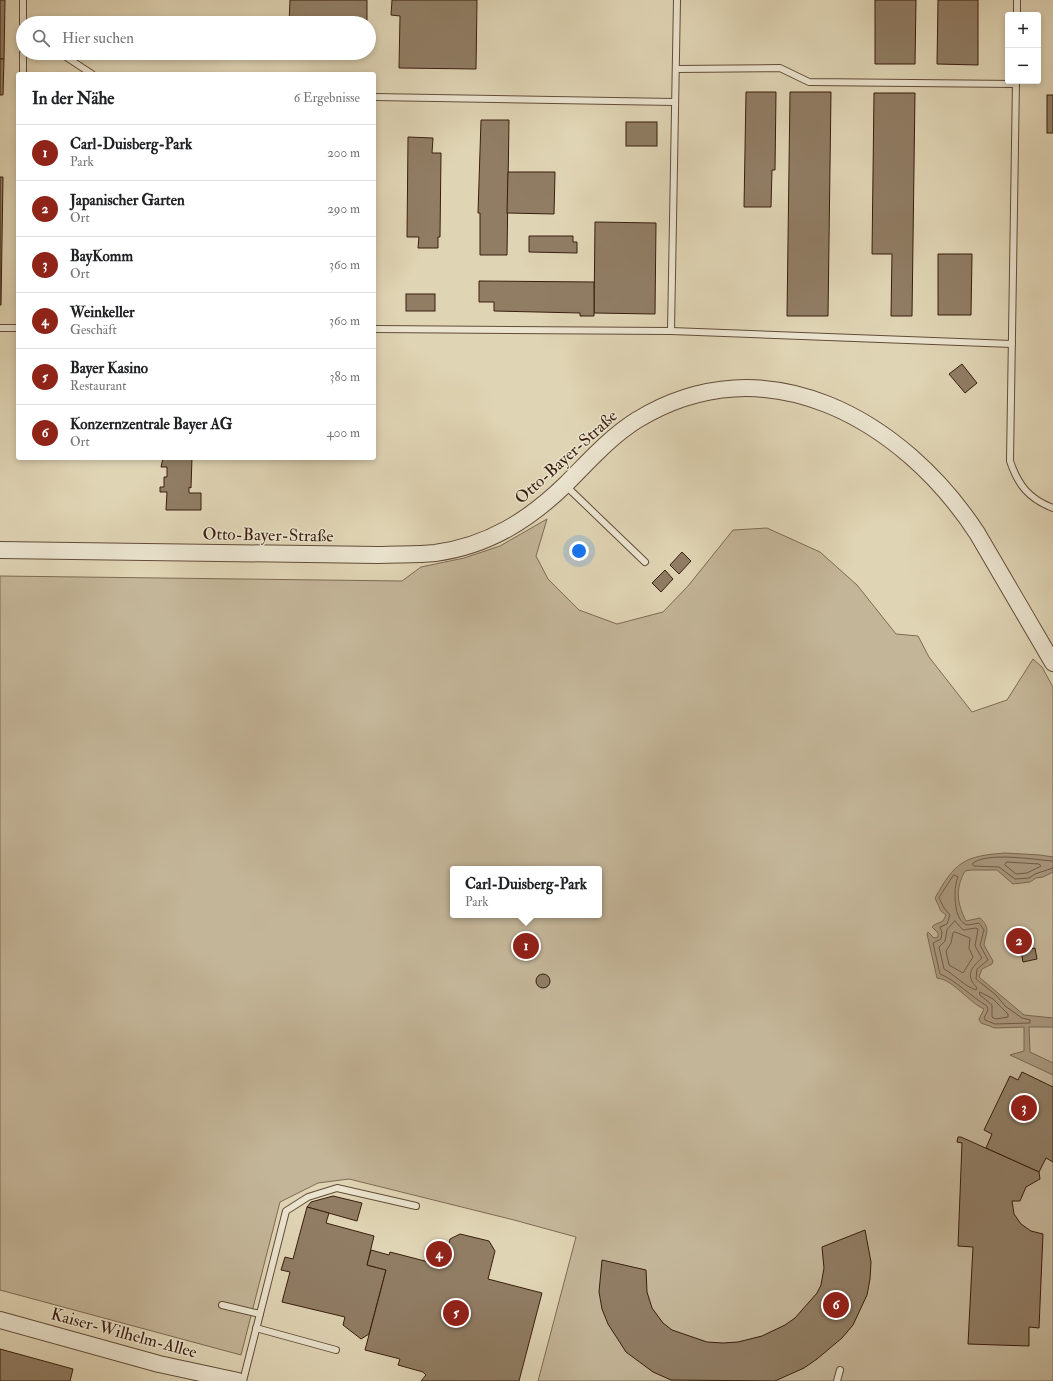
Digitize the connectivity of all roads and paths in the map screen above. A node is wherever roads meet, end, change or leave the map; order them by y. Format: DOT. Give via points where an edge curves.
graph roads {
  1 [pos="23,0"];
  2 [pos="677,0"];
  3 [pos="1017,0"];
  4 [pos="1017,12"];
  5 [pos="23,16"];
  6 [pos="23,60"];
  7 [pos="71,60"];
  8 [pos="676,69"];
  9 [pos="23,72"];
  10 [pos="89,72"];
  11 [pos="1005,82"];
  12 [pos="1016,84"];
  13 [pos="376,97"];
  14 [pos="675,102"];
  15 [pos="0,328"];
  16 [pos="16,328"];
  17 [pos="376,329"];
  18 [pos="671,331"];
  19 [pos="1012,344"];
  20 [pos="565,485"];
  21 [pos="1053,508"];
  22 [pos="0,550"];
  23 [pos="645,562"];
  24 [pos="1053,663"];
  25 [pos="416,1206"];
  26 [pos="222,1305"];
  27 [pos="260,1314"];
  28 [pos="0,1320"];
  29 [pos="256,1328"];
  30 [pos="336,1350"];
  31 [pos="840,1370"];
  32 [pos="238,1381"];
  33 [pos="243,1381"];
  34 [pos="837,1381"];
  1 -- 5 [label="lane"];
  2 -- 8 [label="lane"];
  3 -- 4 [label="lane"];
  6 -- 9 [label="lane"];
  7 -- 10 [label="lane"];
  8 -- 11 [label="lane" via="780,68 809,82"];
  8 -- 14 [label="lane"];
  12 -- 19 [label="lane"];
  13 -- 14 [label="lane"];
  14 -- 18 [label="lane"];
  15 -- 16 [label="lane"];
  17 -- 18 [label="lane"];
  18 -- 19 [label="lane"];
  19 -- 21 [label="lane" via="1010,461 1017,480 1030,495"];
  20 -- 22 [label="street, Otto-Bayer-Straße" via="538,510 506,531 471,545 434,553 240,554"];
  20 -- 23 [label="lane"];
  20 -- 24 [label="street, Otto-Bayer-Straße" via="621,431 651,412 683,398 717,390 754,388 808,396 843,411 880,432 934,477 977,533"];
  25 -- 27 [label="lane" via="337,1188 308,1197 286,1211"];
  26 -- 27 [label="lane"];
  27 -- 29 [label="lane"];
  28 -- 32 [label="street, Kaiser-Wilhelm-Allee" via="160,1364"];
  29 -- 30 [label="lane"];
  29 -- 33 [label="lane"];
  31 -- 34 [label="lane"];
}
